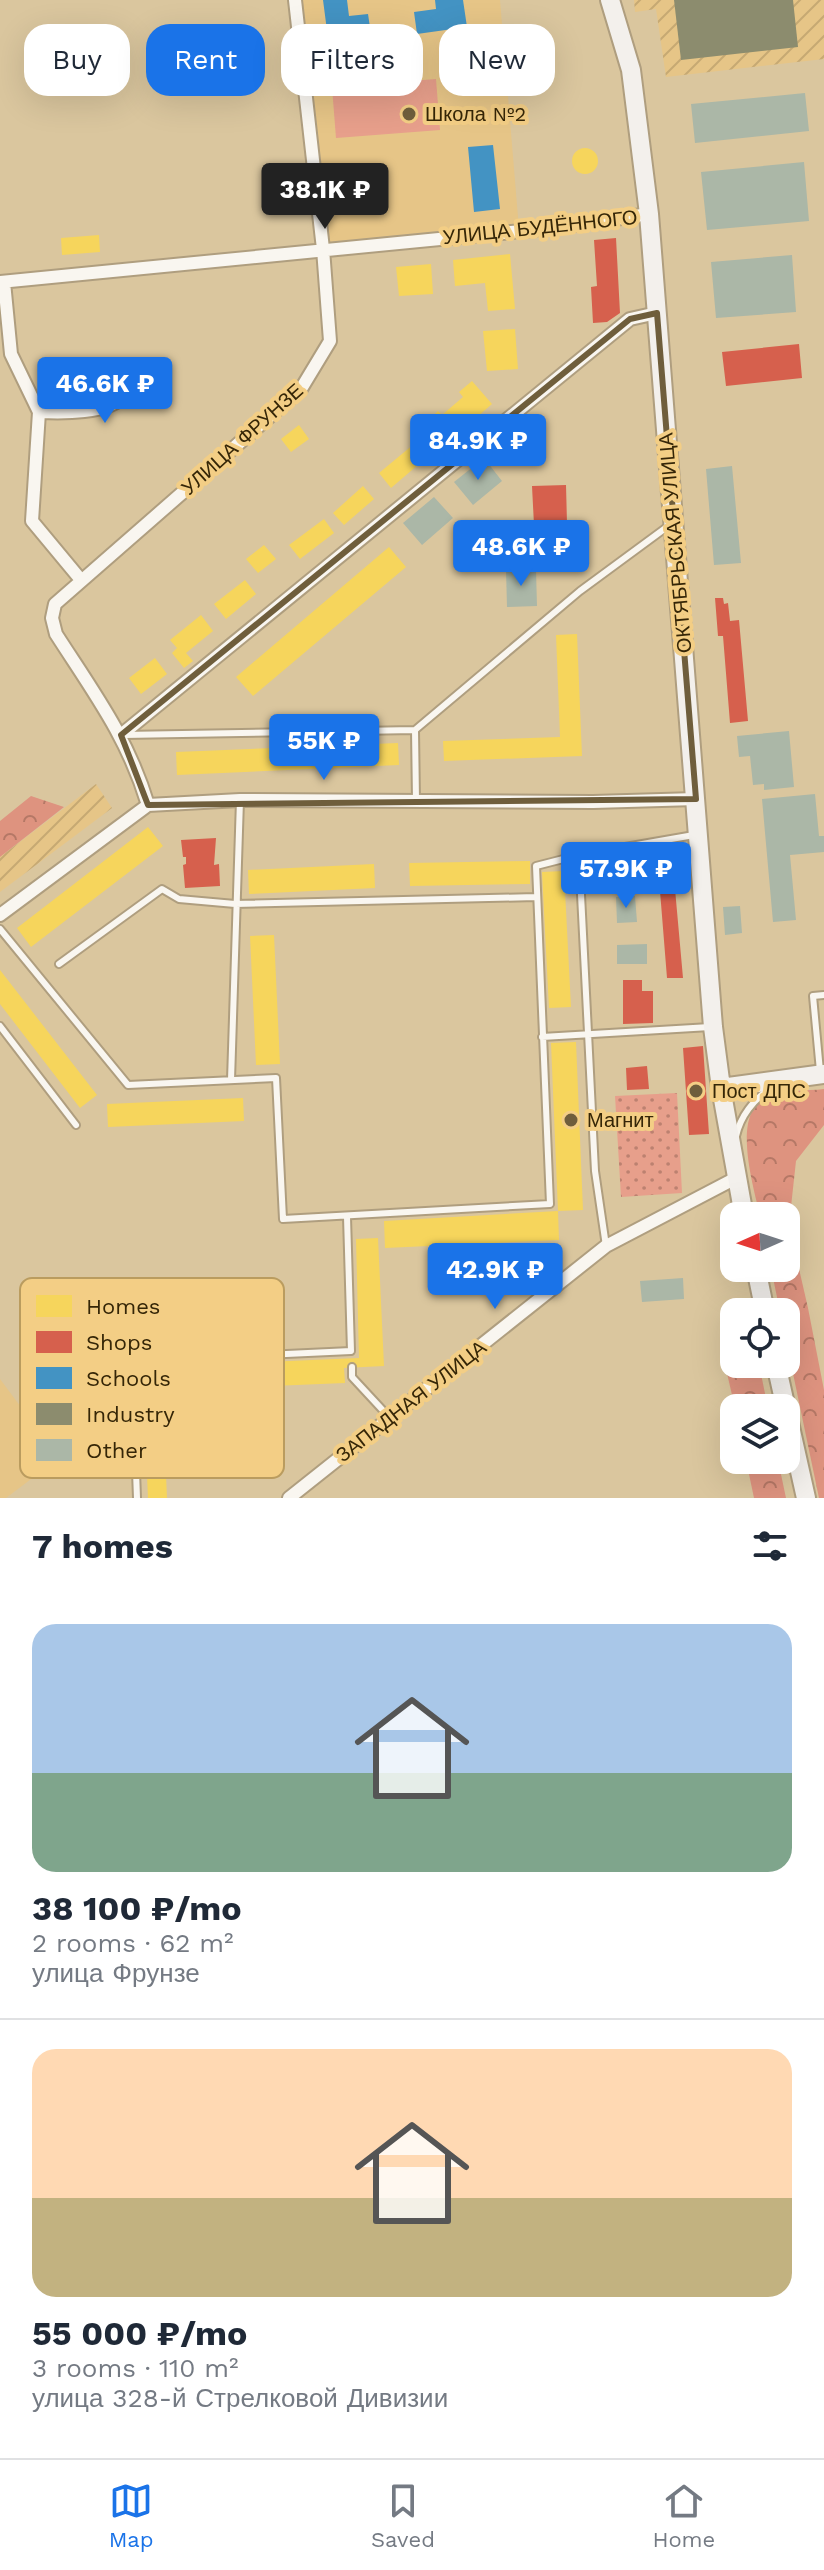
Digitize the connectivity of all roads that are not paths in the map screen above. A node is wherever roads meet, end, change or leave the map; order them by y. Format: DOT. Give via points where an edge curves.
graph roads {
  1 [pos="295,0"];
  2 [pos="610,0"];
  3 [pos="649,214"];
  4 [pos="323,249"];
  5 [pos="2,282"];
  6 [pos="657,313"];
  7 [pos="137,373"];
  8 [pos="39,412"];
  9 [pos="674,522"];
  10 [pos="81,580"];
  11 [pos="415,730"];
  12 [pos="121,735"];
  13 [pos="696,799"];
  14 [pos="240,800"];
  15 [pos="416,800"];
  16 [pos="148,805"];
  17 [pos="698,834"];
  18 [pos="579,855"];
  19 [pos="536,897"];
  20 [pos="235,904"];
  21 [pos="0,915"];
  22 [pos="0,929"];
  23 [pos="59,964"];
  24 [pos="824,995"];
  25 [pos="0,1026"];
  26 [pos="713,1027"];
  27 [pos="588,1034"];
  28 [pos="542,1037"];
  29 [pos="816,1075"];
  30 [pos="231,1080"];
  31 [pos="721,1088"];
  32 [pos="76,1125"];
  33 [pos="732,1156"];
  34 [pos="736,1178"];
  35 [pos="741,1202"];
  36 [pos="347,1217"];
  37 [pos="606,1246"];
  38 [pos="284,1357"];
  39 [pos="352,1367"];
  40 [pos="779,1378"];
  41 [pos="390,1418"];
  42 [pos="136,1478"];
  43 [pos="137,1498"];
  44 [pos="289,1498"];
  45 [pos="806,1498"];
  1 -- 4 [label="street, УЛИЦА ФРУНЗЕ"];
  2 -- 3 [label="main road, ОКТЯБРЬСКАЯ УЛИЦА" via="631,70"];
  3 -- 4 [label="street, УЛИЦА БУДЁННОГО"];
  3 -- 6 [label="main road, ОКТЯБРЬСКАЯ УЛИЦА"];
  4 -- 5 [label="street, УЛИЦА БУДЁННОГО"];
  4 -- 10 [label="street, УЛИЦА ФРУНЗЕ" via="330,341 301,389"];
  5 -- 8 [label="street" via="11,354"];
  6 -- 9 [label="main road, ОКТЯБРЬСКАЯ УЛИЦА"];
  6 -- 12 [label="street" via="630,319"];
  7 -- 8 [label="street" via="123,398 95,410"];
  8 -- 10 [label="street" via="32,521"];
  9 -- 11 [label="lane" via="580,591"];
  9 -- 13 [label="main road, ОКТЯБРЬСКАЯ УЛИЦА"];
  10 -- 12 [label="street, УЛИЦА ФРУНЗЕ" via="55,604 56,634"];
  11 -- 12 [label="lane"];
  11 -- 15 [label="lane"];
  12 -- 16 [label="street, УЛИЦА ФРУНЗЕ"];
  13 -- 15 [label="street"];
  13 -- 17 [label="main road, ОКТЯБРЬСКАЯ УЛИЦА"];
  14 -- 15 [label="street"];
  14 -- 16 [label="street"];
  14 -- 20 [label="lane"];
  16 -- 21 [label="street"];
  17 -- 18 [label="lane"];
  17 -- 26 [label="main road, ОКТЯБРЬСКАЯ УЛИЦА"];
  18 -- 19 [label="lane" via="536,866"];
  18 -- 27 [label="lane"];
  19 -- 20 [label="lane"];
  19 -- 28 [label="lane"];
  20 -- 23 [label="lane" via="179,899 162,889"];
  20 -- 30 [label="lane"];
  22 -- 30 [label="lane" via="128,1085"];
  24 -- 29 [label="lane" via="813,996"];
  25 -- 32 [label="lane"];
  26 -- 27 [label="lane"];
  26 -- 31 [label="main road, ОКТЯБРЬСКАЯ УЛИЦА"];
  27 -- 28 [label="lane"];
  27 -- 37 [label="lane" via="595,1171"];
  28 -- 36 [label="lane" via="550,1204"];
  29 -- 31 [label="main road"];
  29 -- 33 [label="lane" via="772,1086 752,1102 739,1125"];
  30 -- 36 [label="lane" via="276,1078 283,1219"];
  31 -- 33 [label="main road, ОКТЯБРЬСКАЯ УЛИЦА"];
  33 -- 34 [label="main road, ОКТЯБРЬСКАЯ УЛИЦА"];
  34 -- 35 [label="main road, ОКТЯБРЬСКАЯ УЛИЦА"];
  34 -- 37 [label="street, ЗАПАДНАЯ УЛИЦА"];
  36 -- 38 [label="lane" via="351,1355"];
  37 -- 41 [label="street, ЗАПАДНАЯ УЛИЦА"];
  39 -- 41 [label="lane" via="352,1377"];
  40 -- 45 [label="main road"];
  41 -- 44 [label="street, ЗАПАДНАЯ УЛИЦА"];
  42 -- 43 [label="lane"];
}
